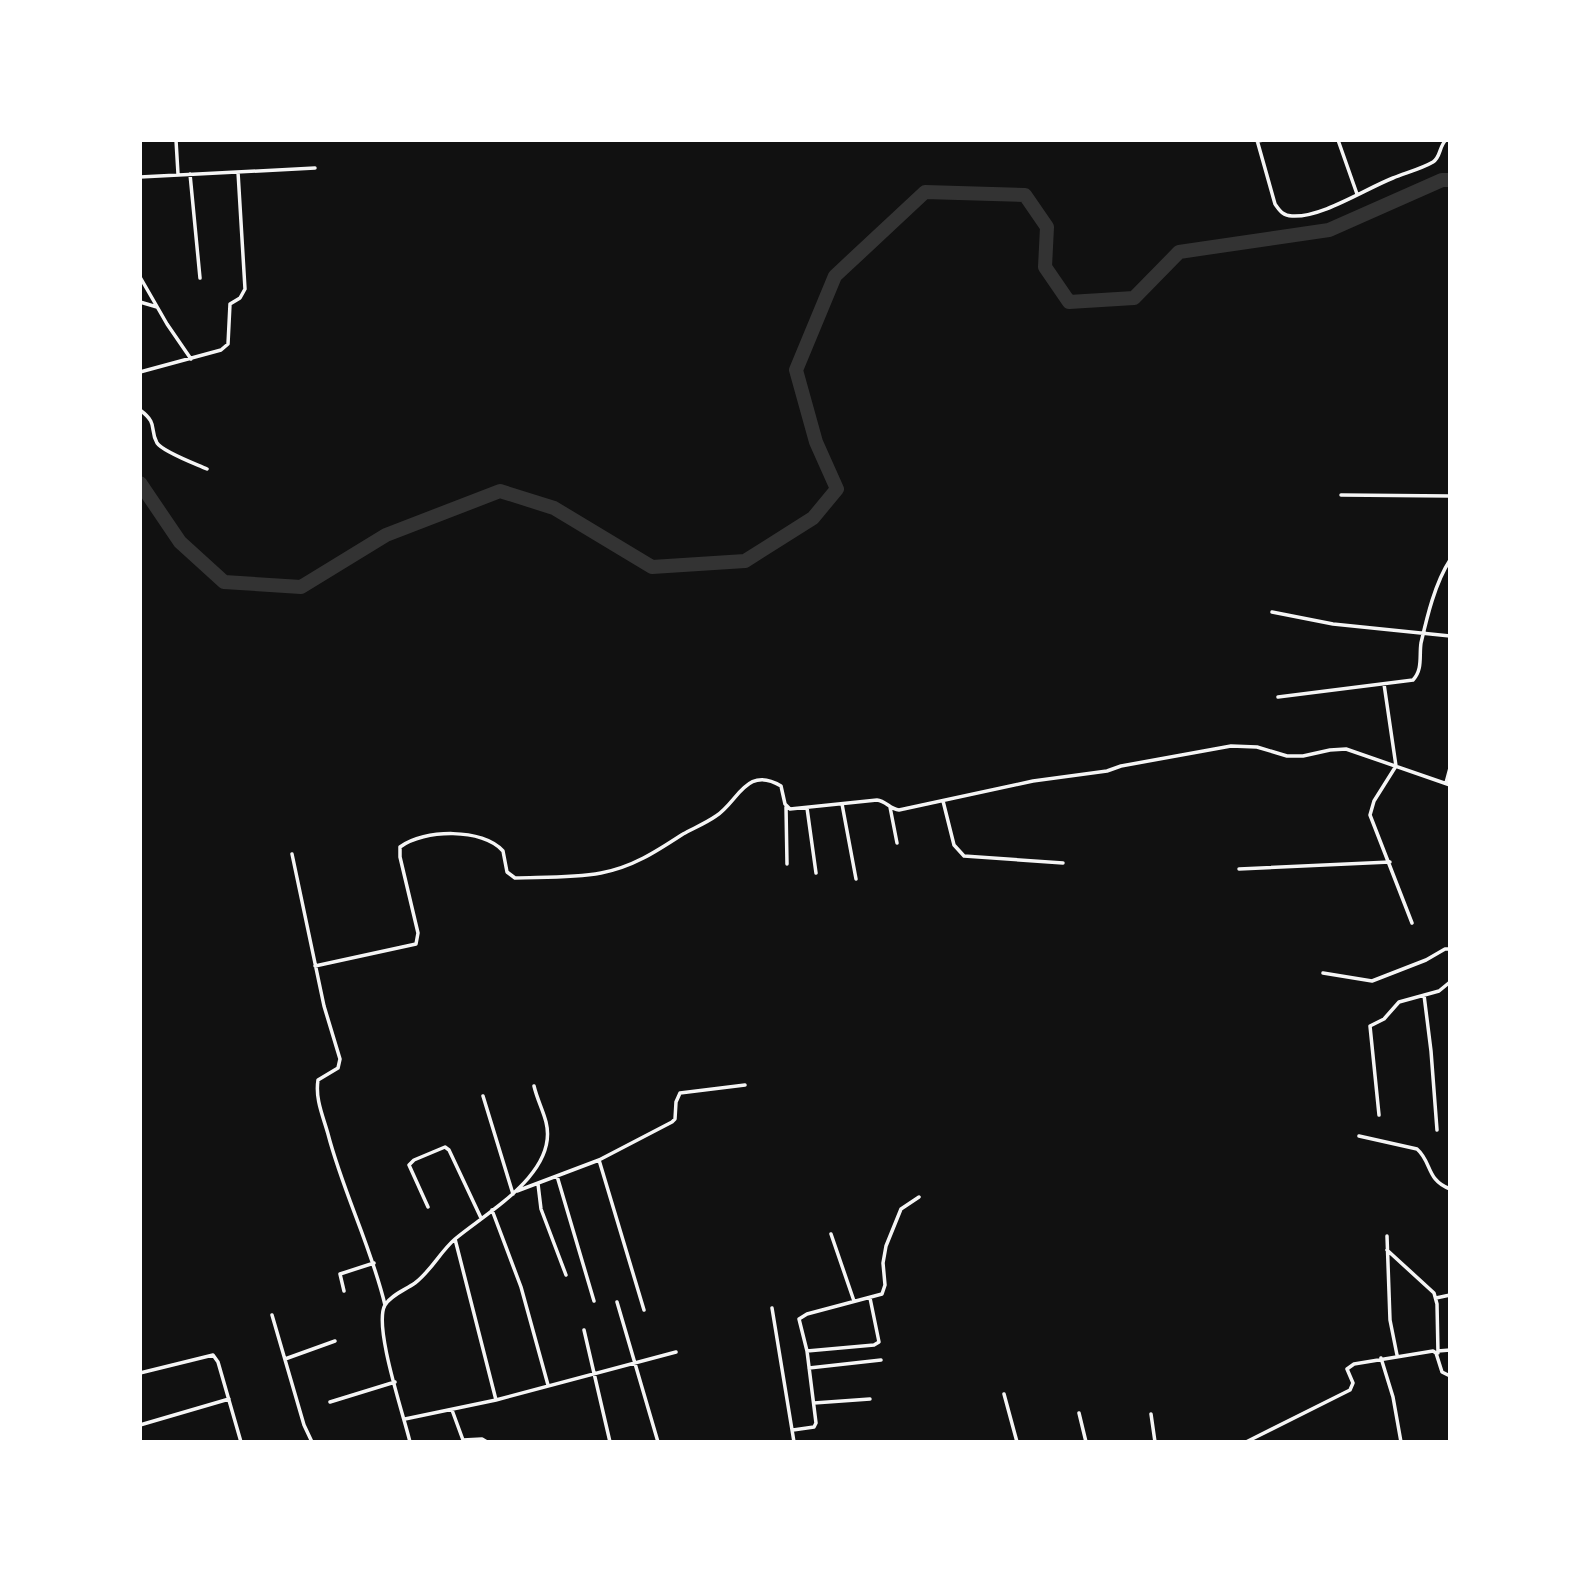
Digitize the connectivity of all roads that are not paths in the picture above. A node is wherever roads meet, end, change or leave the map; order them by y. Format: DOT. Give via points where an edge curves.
graph roads {
  1 [pos="176,140"];
  2 [pos="1264,140"];
  3 [pos="1338,140"];
  4 [pos="1446,140"];
  5 [pos="1257,141"];
  6 [pos="315,168"];
  7 [pos="238,172"];
  8 [pos="178,174"];
  9 [pos="190,174"];
  10 [pos="140,177"];
  11 [pos="1357,195"];
  12 [pos="140,277"];
  13 [pos="200,278"];
  14 [pos="140,302"];
  15 [pos="157,307"];
  16 [pos="191,359"];
  17 [pos="140,372"];
  18 [pos="140,411"];
  19 [pos="207,469"];
  20 [pos="1341,495"];
  21 [pos="1450,496"];
  22 [pos="1450,560"];
  23 [pos="1448,566"];
  24 [pos="1272,612"];
  25 [pos="1424,632"];
  26 [pos="1450,636"];
  27 [pos="1384,684"];
  28 [pos="1278,697"];
  29 [pos="1396,766"];
  30 [pos="1450,768"];
  31 [pos="1448,784"];
  32 [pos="943,801"];
  33 [pos="842,804"];
  34 [pos="890,806"];
  35 [pos="786,807"];
  36 [pos="807,808"];
  37 [pos="897,843"];
  38 [pos="292,854"];
  39 [pos="1390,862"];
  40 [pos="1063,863"];
  41 [pos="787,864"];
  42 [pos="1239,869"];
  43 [pos="816,873"];
  44 [pos="856,879"];
  45 [pos="1412,923"];
  46 [pos="1450,949"];
  47 [pos="315,966"];
  48 [pos="1323,973"];
  49 [pos="1450,982"];
  50 [pos="1423,995"];
  51 [pos="744,1084"];
  52 [pos="534,1086"];
  53 [pos="483,1096"];
  54 [pos="1379,1115"];
  55 [pos="1437,1130"];
  56 [pos="1359,1136"];
  57 [pos="599,1160"];
  58 [pos="557,1176"];
  59 [pos="538,1183"];
  60 [pos="1450,1189"];
  61 [pos="515,1193"];
  62 [pos="919,1196"];
  63 [pos="428,1208"];
  64 [pos="492,1210"];
  65 [pos="481,1218"];
  66 [pos="831,1234"];
  67 [pos="1387,1236"];
  68 [pos="455,1239"];
  69 [pos="1387,1250"];
  70 [pos="374,1263"];
  71 [pos="566,1275"];
  72 [pos="344,1292"];
  73 [pos="1450,1295"];
  74 [pos="870,1298"];
  75 [pos="1436,1298"];
  76 [pos="594,1301"];
  77 [pos="854,1302"];
  78 [pos="617,1303"];
  79 [pos="385,1305"];
  80 [pos="772,1308"];
  81 [pos="644,1310"];
  82 [pos="272,1315"];
  83 [pos="584,1330"];
  84 [pos="335,1341"];
  85 [pos="1450,1350"];
  86 [pos="807,1351"];
  87 [pos="1438,1351"];
  88 [pos="676,1352"];
  89 [pos="1397,1355"];
  90 [pos="1438,1357"];
  91 [pos="285,1359"];
  92 [pos="1381,1359"];
  93 [pos="881,1360"];
  94 [pos="634,1363"];
  95 [pos="809,1368"];
  96 [pos="140,1373"];
  97 [pos="594,1373"];
  98 [pos="1450,1376"];
  99 [pos="395,1382"];
  100 [pos="548,1385"];
  101 [pos="1004,1394"];
  102 [pos="229,1399"];
  103 [pos="870,1399"];
  104 [pos="496,1400"];
  105 [pos="330,1402"];
  106 [pos="814,1403"];
  107 [pos="452,1410"];
  108 [pos="1079,1413"];
  109 [pos="1151,1414"];
  110 [pos="405,1419"];
  111 [pos="140,1425"];
  112 [pos="793,1430"];
  113 [pos="242,1442"];
  114 [pos="313,1442"];
  115 [pos="410,1442"];
  116 [pos="487,1442"];
  117 [pos="610,1442"];
  118 [pos="658,1442"];
  119 [pos="794,1442"];
  120 [pos="1017,1442"];
  121 [pos="1086,1442"];
  122 [pos="1155,1442"];
  123 [pos="1246,1442"];
  124 [pos="1401,1442"];
  1 -- 8 [label="street"];
  2 -- 5 [label="street"];
  3 -- 11 [label="street"];
  4 -- 11 [label="street" via="1431,163"];
  5 -- 11 [label="street" via="1281,213 1302,215"];
  6 -- 7 [label="street"];
  7 -- 9 [label="street"];
  7 -- 16 [label="street" via="245,289 230,304 226,346"];
  8 -- 9 [label="street"];
  8 -- 10 [label="street"];
  9 -- 13 [label="street"];
  12 -- 15 [label="street"];
  14 -- 15 [label="street"];
  15 -- 16 [label="street"];
  16 -- 17 [label="street"];
  18 -- 19 [label="street" via="154,425 161,447"];
  20 -- 21 [label="street"];
  22 -- 23 [label="street"];
  23 -- 25 [label="street"];
  24 -- 25 [label="street" via="1333,624"];
  25 -- 26 [label="street"];
  25 -- 27 [label="street" via="1417,676"];
  27 -- 28 [label="street"];
  27 -- 29 [label="street"];
  29 -- 31 [label="street"];
  29 -- 32 [label="street" via="1346,749 1287,756 1257,747 1231,746"];
  29 -- 39 [label="street" via="1370,815"];
  30 -- 31 [label="street"];
  32 -- 34 [label="street" via="899,810"];
  32 -- 40 [label="street" via="954,845 964,856"];
  33 -- 34 [label="street" via="877,800"];
  33 -- 36 [label="street"];
  33 -- 44 [label="street"];
  34 -- 37 [label="street"];
  35 -- 36 [label="street"];
  35 -- 41 [label="street"];
  35 -- 47 [label="street" via="778,784 752,782 720,814 654,854 601,873 511,877 503,851 489,840 447,832 409,842 400,847 400,857 418,933 416,944"];
  36 -- 43 [label="street"];
  38 -- 47 [label="street"];
  39 -- 42 [label="street"];
  39 -- 45 [label="street"];
  46 -- 48 [label="street" via="1372,981"];
  47 -- 70 [label="street" via="340,1064 317,1084 324,1121"];
  49 -- 50 [label="street"];
  50 -- 54 [label="street" via="1399,1002 1384,1019 1370,1026"];
  50 -- 55 [label="street"];
  51 -- 57 [label="street" via="680,1093 675,1119"];
  52 -- 61 [label="street" via="546,1121 543,1156"];
  53 -- 61 [label="street"];
  56 -- 60 [label="street" via="1417,1149 1430,1174"];
  57 -- 58 [label="street"];
  57 -- 81 [label="street"];
  58 -- 59 [label="street"];
  58 -- 76 [label="street"];
  59 -- 61 [label="street"];
  59 -- 71 [label="street" via="541,1209"];
  61 -- 64 [label="street"];
  62 -- 74 [label="street" via="901,1209 884,1254 885,1290"];
  63 -- 65 [label="street" via="409,1165 445,1147"];
  64 -- 65 [label="street"];
  64 -- 100 [label="street" via="521,1287"];
  65 -- 68 [label="street"];
  66 -- 77 [label="street"];
  67 -- 69 [label="street"];
  68 -- 79 [label="street" via="417,1281"];
  68 -- 104 [label="street"];
  69 -- 75 [label="street"];
  69 -- 89 [label="street" via="1390,1321"];
  70 -- 72 [label="street" via="340,1274"];
  70 -- 79 [label="street"];
  73 -- 75 [label="street"];
  74 -- 77 [label="street"];
  74 -- 86 [label="street" via="879,1342"];
  75 -- 87 [label="street"];
  77 -- 86 [label="street" via="801,1316"];
  78 -- 94 [label="street"];
  79 -- 99 [label="street" via="382,1328"];
  80 -- 112 [label="street"];
  82 -- 91 [label="street"];
  83 -- 97 [label="street"];
  84 -- 91 [label="street"];
  85 -- 87 [label="street"];
  86 -- 95 [label="street"];
  87 -- 90 [label="street"];
  88 -- 94 [label="street"];
  89 -- 90 [label="street" via="1433,1350"];
  89 -- 92 [label="street"];
  90 -- 98 [label="street" via="1442,1372"];
  91 -- 114 [label="street" via="303,1425"];
  92 -- 123 [label="street" via="1349,1366 1350,1390"];
  92 -- 124 [label="street"];
  93 -- 95 [label="street"];
  94 -- 97 [label="street"];
  94 -- 118 [label="street"];
  95 -- 106 [label="street"];
  96 -- 102 [label="street" via="213,1355"];
  97 -- 100 [label="street"];
  97 -- 117 [label="street"];
  99 -- 105 [label="street"];
  99 -- 110 [label="street"];
  100 -- 104 [label="street"];
  101 -- 120 [label="street"];
  102 -- 111 [label="street"];
  102 -- 113 [label="street"];
  103 -- 106 [label="street"];
  104 -- 107 [label="street"];
  106 -- 112 [label="street" via="816,1426"];
  107 -- 110 [label="street"];
  107 -- 116 [label="street" via="463,1440"];
  108 -- 121 [label="street"];
  109 -- 122 [label="street"];
  110 -- 115 [label="street"];
  112 -- 119 [label="street"];
}
